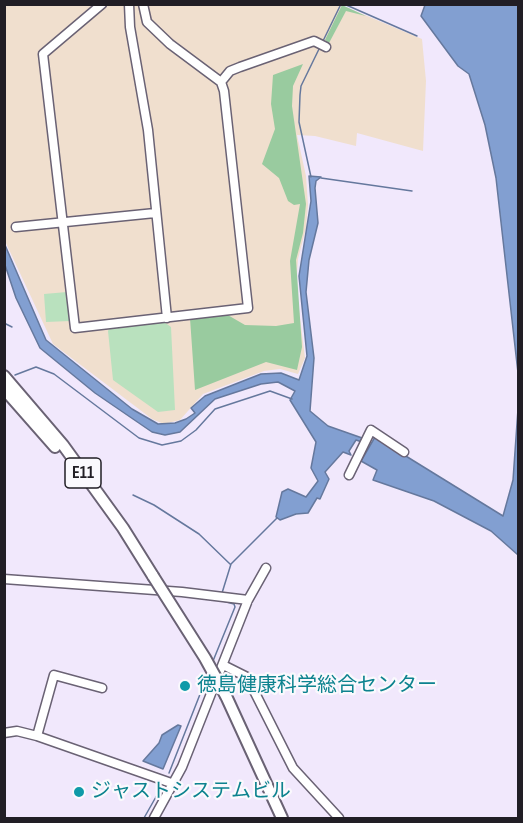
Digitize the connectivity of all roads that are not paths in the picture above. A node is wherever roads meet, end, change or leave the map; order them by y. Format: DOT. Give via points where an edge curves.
graph roads {
  1 [pos="102,4"];
  2 [pos="129,4"];
  3 [pos="143,4"];
  4 [pos="326,47"];
  5 [pos="221,82"];
  6 [pos="156,213"];
  7 [pos="64,220"];
  8 [pos="16,226"];
  9 [pos="167,318"];
  10 [pos="4,376"];
  11 [pos="4,389"];
  12 [pos="404,452"];
  13 [pos="349,475"];
  14 [pos="266,567"];
  15 [pos="153,576"];
  16 [pos="4,579"];
  17 [pos="248,600"];
  18 [pos="223,665"];
  19 [pos="102,688"];
  20 [pos="4,733"];
  21 [pos="37,736"];
  22 [pos="174,784"];
  23 [pos="154,819"];
  24 [pos="282,819"];
  25 [pos="339,819"];
  1 -- 7 [label="street" via="43,54"];
  2 -- 6 [label="street"];
  3 -- 5 [label="street" via="147,22"];
  4 -- 5 [label="street" via="314,41 230,71"];
  5 -- 9 [label="street" via="248,308"];
  6 -- 7 [label="street"];
  6 -- 9 [label="street"];
  7 -- 8 [label="street"];
  7 -- 9 [label="street" via="75,328"];
  10 -- 15 [label="highway, E11" via="63,446"];
  11 -- 15 [label="highway, E11" via="58,450"];
  12 -- 13 [label="street" via="371,430"];
  14 -- 17 [label="street"];
  15 -- 24 [label="highway, E11, bridge" via="226,696"];
  16 -- 17 [label="street"];
  17 -- 18 [label="street"];
  18 -- 22 [label="street"];
  18 -- 25 [label="street" via="247,677 293,768"];
  19 -- 21 [label="street" via="54,675"];
  20 -- 21 [label="street" via="17,731"];
  21 -- 22 [label="street"];
  22 -- 23 [label="street"];
}
